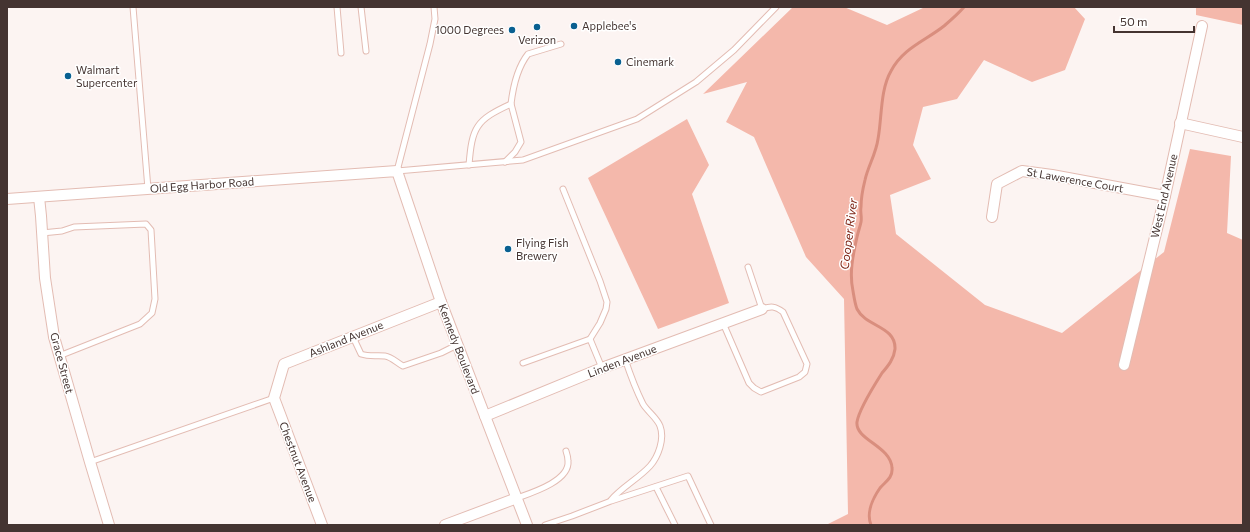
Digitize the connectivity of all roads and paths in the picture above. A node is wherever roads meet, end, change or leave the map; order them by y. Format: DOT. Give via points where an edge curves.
graph roads {
  1 [pos="133,7"];
  2 [pos="337,7"];
  3 [pos="361,7"];
  4 [pos="434,7"];
  5 [pos="776,7"];
  6 [pos="1202,26"];
  7 [pos="562,44"];
  8 [pos="366,51"];
  9 [pos="341,53"];
  10 [pos="511,104"];
  11 [pos="1180,123"];
  12 [pos="1243,137"];
  13 [pos="505,162"];
  14 [pos="469,165"];
  15 [pos="397,171"];
  16 [pos="148,189"];
  17 [pos="563,189"];
  18 [pos="1165,196"];
  19 [pos="39,197"];
  20 [pos="7,200"];
  21 [pos="992,217"];
  22 [pos="42,234"];
  23 [pos="748,267"];
  24 [pos="441,302"];
  25 [pos="762,310"];
  26 [pos="723,323"];
  27 [pos="353,337"];
  28 [pos="590,339"];
  29 [pos="457,345"];
  30 [pos="59,356"];
  31 [pos="625,359"];
  32 [pos="523,363"];
  33 [pos="1124,365"];
  34 [pos="602,368"];
  35 [pos="274,398"];
  36 [pos="485,416"];
  37 [pos="566,451"];
  38 [pos="90,462"];
  39 [pos="656,487"];
  40 [pos="517,498"];
  41 [pos="611,501"];
  42 [pos="109,525"];
  43 [pos="322,525"];
  44 [pos="445,525"];
  45 [pos="527,525"];
  46 [pos="545,525"];
  47 [pos="675,525"];
  48 [pos="711,525"];
  1 -- 16 [label="lane"];
  2 -- 9 [label="lane"];
  3 -- 8 [label="lane"];
  4 -- 15 [label="lane" via="435,18 430,44"];
  5 -- 13 [label="lane" via="734,50 696,82 637,119 523,160"];
  6 -- 11 [label="street, West End Avenue"];
  7 -- 10 [label="lane" via="528,54 513,89"];
  10 -- 13 [label="lane" via="521,142"];
  10 -- 14 [label="lane" via="484,119 476,128"];
  11 -- 12 [label="street"];
  11 -- 18 [label="street, West End Avenue"];
  13 -- 14 [label="lane"];
  14 -- 15 [label="lane"];
  15 -- 16 [label="street, Old Egg Harbor Road"];
  15 -- 24 [label="street, Kennedy Boulevard"];
  16 -- 19 [label="street, Old Egg Harbor Road"];
  17 -- 28 [label="lane" via="607,302 600,323"];
  18 -- 21 [label="street, St Lawerence Court" via="1022,171 998,184"];
  18 -- 33 [label="street, West End Avenue"];
  19 -- 20 [label="street, Old Egg Harbor Road"];
  19 -- 22 [label="street, Grace Street"];
  22 -- 30 [label="street, Grace Street" via="45,278"];
  22 -- 30 [label="lane" via="74,227 134,224 146,224 151,230 155,299 152,313 140,324"];
  23 -- 25 [label="lane"];
  24 -- 27 [label="street, Ashland Avenue"];
  24 -- 29 [label="street, Kennedy Boulevard"];
  25 -- 26 [label="street, Linden Avenue"];
  25 -- 26 [label="lane" via="772,306 783,312 807,364 805,372 799,377 761,392 749,383"];
  26 -- 31 [label="street, Linden Avenue"];
  27 -- 29 [label="lane" via="362,354 368,357 384,356 403,366 442,353"];
  27 -- 35 [label="street, Ashland Avenue" via="284,364"];
  28 -- 32 [label="lane"];
  28 -- 34 [label="lane"];
  29 -- 36 [label="street, Kennedy Boulevard"];
  30 -- 38 [label="street, Grace Street"];
  31 -- 34 [label="street, Linden Avenue"];
  31 -- 41 [label="lane" via="644,405 660,426 662,438 651,466 618,491"];
  34 -- 36 [label="street, Linden Avenue"];
  35 -- 38 [label="lane"];
  35 -- 43 [label="street, Chestnut Avenue"];
  36 -- 40 [label="street, Kennedy Boulevard"];
  37 -- 40 [label="lane" via="569,462 563,474 550,485"];
  38 -- 42 [label="street, Grace Street"];
  39 -- 41 [label="lane"];
  39 -- 47 [label="lane"];
  39 -- 48 [label="lane" via="688,476"];
  40 -- 44 [label="street"];
  40 -- 45 [label="street, Kennedy Boulevard"];
  41 -- 46 [label="lane"];
}
